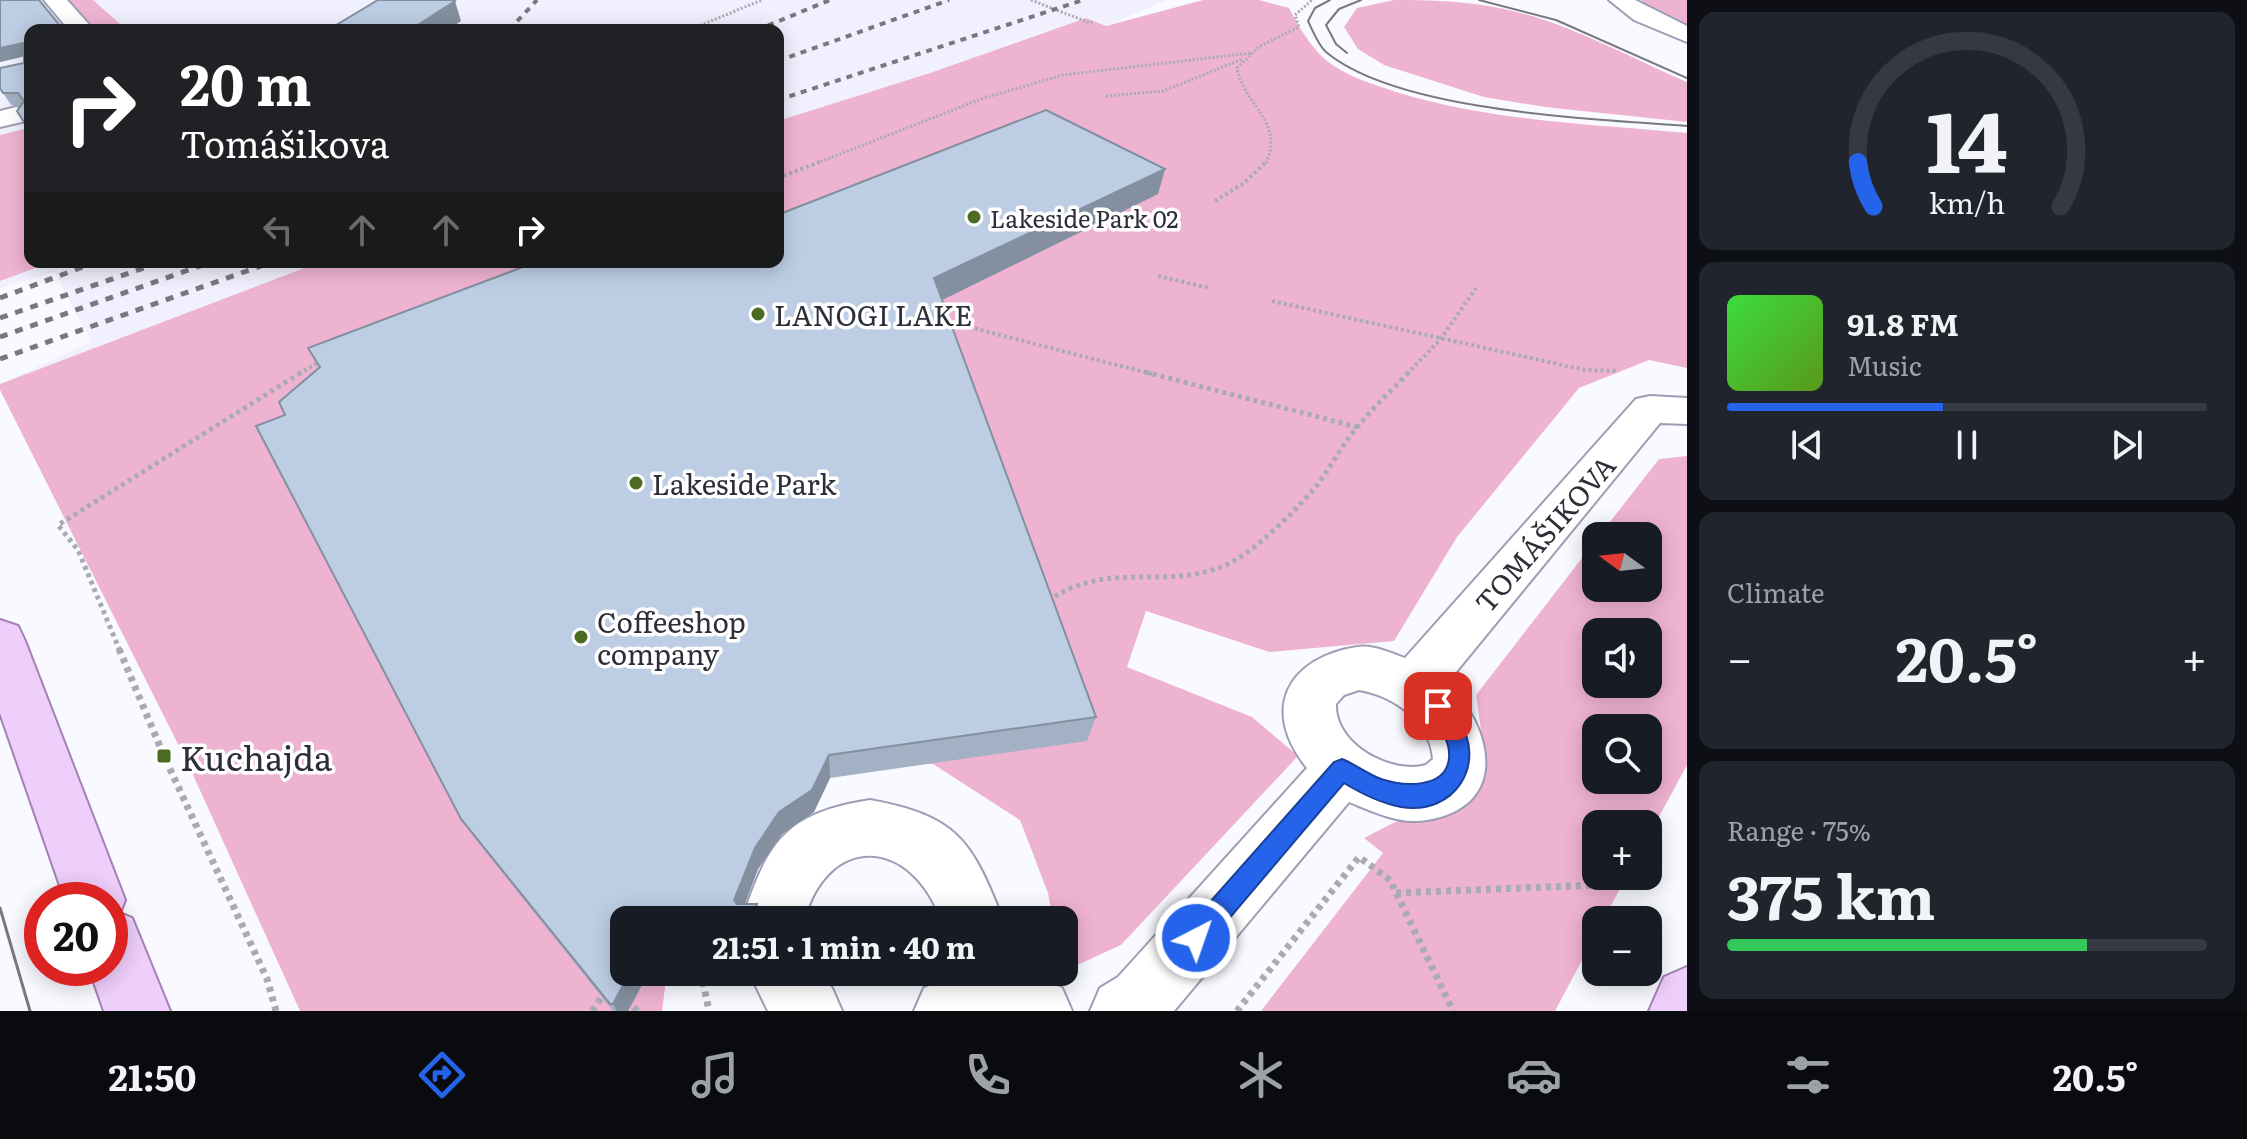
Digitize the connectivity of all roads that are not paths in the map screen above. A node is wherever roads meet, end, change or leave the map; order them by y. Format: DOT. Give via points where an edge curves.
graph roads {
  1 [pos="55,0"];
  2 [pos="1620,0"];
  3 [pos="77,24"];
  4 [pos="1687,35"];
  5 [pos="1687,411"];
  6 [pos="0,641"];
  7 [pos="1413,686"];
  8 [pos="1342,769"];
  9 [pos="88,882"];
  10 [pos="775,906"];
  11 [pos="967,906"];
  12 [pos="127,986"];
  13 [pos="789,986"];
  14 [pos="1687,1000"];
  15 [pos="137,1011"];
  16 [pos="809,1011"];
  17 [pos="1123,1011"];
  18 [pos="1682,1011"];
  1 -- 3 [label="lane"];
  2 -- 4 [label="lane"];
  5 -- 7 [label="lane, TOMÁŠIKOVA" via="1650,409"];
  6 -- 9 [label="main road"];
  7 -- 8 [label="lane" via="1387,673 1359,668 1336,671 1318,682 1308,700 1310,723 1321,747"];
  7 -- 8 [label="lane" via="1438,706 1454,732 1461,757 1453,779 1432,793 1404,797 1372,788"];
  8 -- 17 [label="lane" via="1141,1000"];
  10 -- 11 [label="lane" via="792,867 816,843 845,829 878,826 909,835 938,853 959,880"];
  12 -- 15 [label="main road"];
  13 -- 16 [label="lane"];
  14 -- 18 [label="main road"];
}
